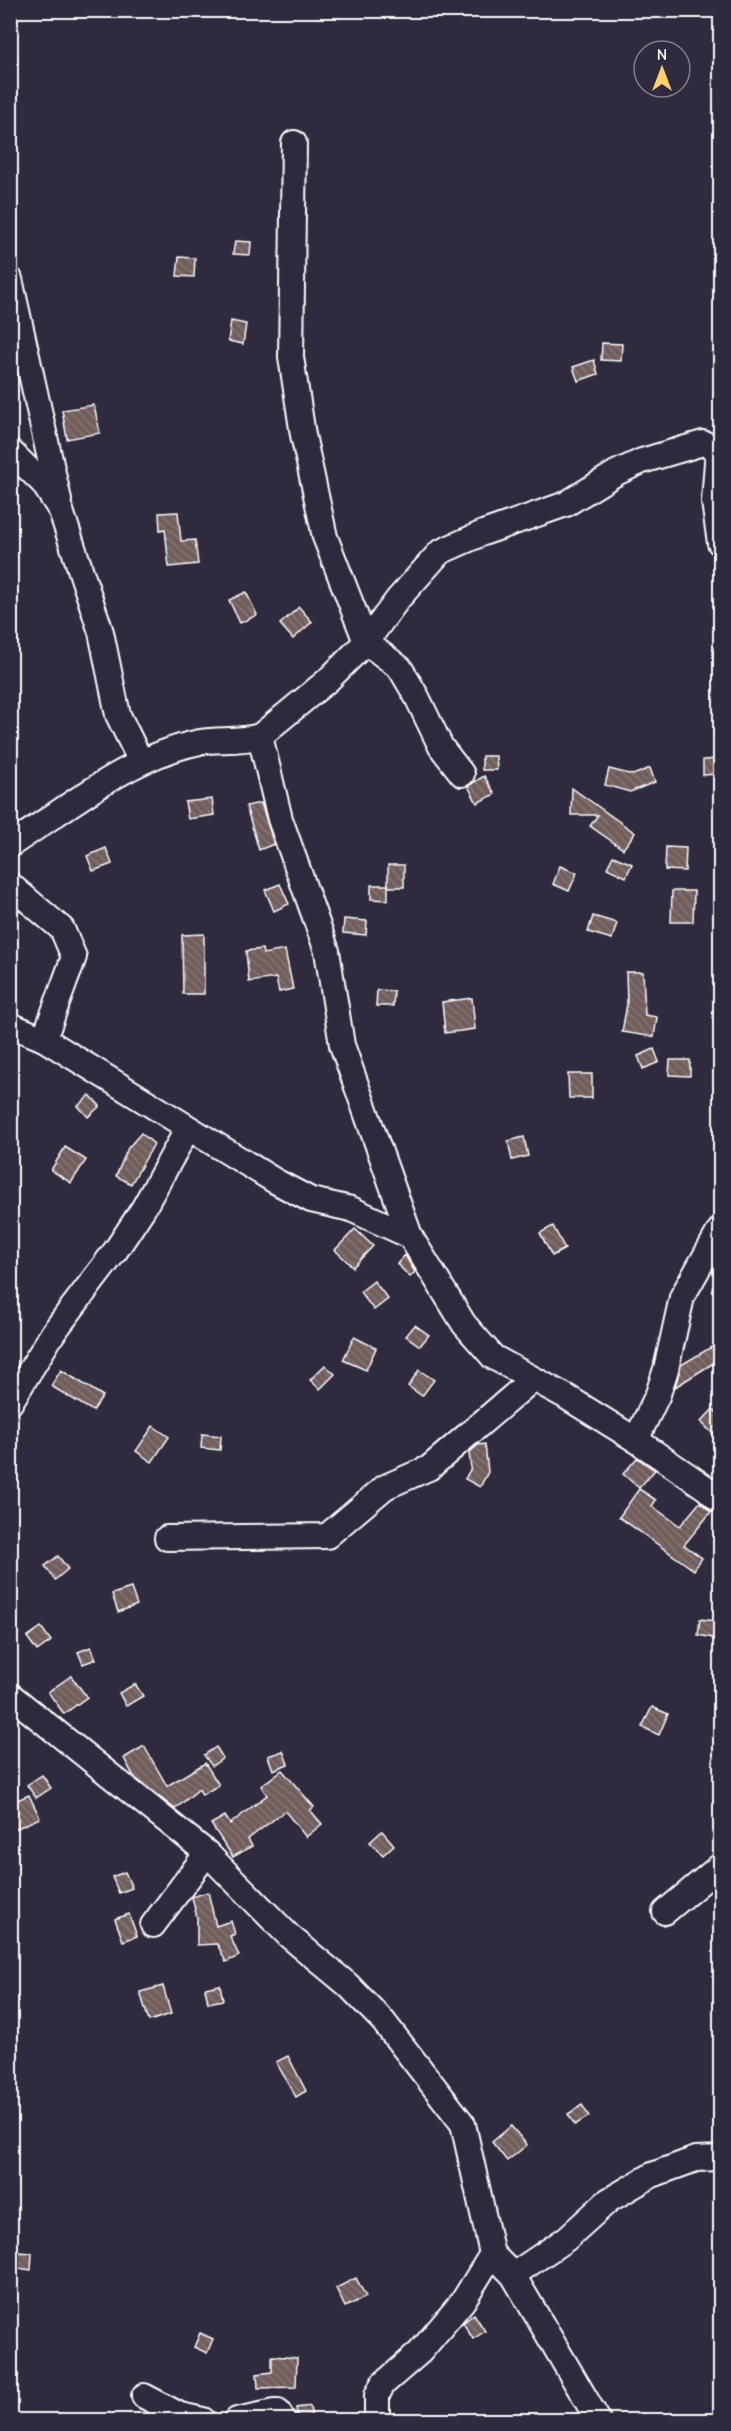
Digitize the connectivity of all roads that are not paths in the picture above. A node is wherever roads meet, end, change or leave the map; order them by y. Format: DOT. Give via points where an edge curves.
graph roads {
  1 [pos="294,143"];
  2 [pos="10,279"];
  3 [pos="719,449"];
  4 [pos="10,451"];
  5 [pos="61,511"];
  6 [pos="720,543"];
  7 [pos="366,642"];
  8 [pos="260,736"];
  9 [pos="141,762"];
  10 [pos="462,774"];
  11 [pos="10,845"];
  12 [pos="10,885"];
  13 [pos="10,1025"];
  14 [pos="44,1039"];
  15 [pos="188,1128"];
  16 [pos="720,1230"];
  17 [pos="410,1236"];
  18 [pos="533,1378"];
  19 [pos="10,1403"];
  20 [pos="636,1440"];
  21 [pos="720,1501"];
  22 [pos="167,1538"];
  23 [pos="10,1695"];
  24 [pos="207,1853"];
  25 [pos="720,1866"];
  26 [pos="665,1912"];
  27 [pos="153,1925"];
  28 [pos="720,2158"];
  29 [pos="492,2254"];
  30 [pos="513,2275"];
  31 [pos="144,2396"];
  32 [pos="203,2421"];
  33 [pos="237,2421"];
  34 [pos="283,2421"];
  35 [pos="377,2421"];
  36 [pos="598,2421"];
  1 -- 7 [label="street" via="291,357 325,537"];
  2 -- 5 [label="street"];
  3 -- 6 [label="street" via="714,501"];
  3 -- 7 [label="street" via="704,443 642,460 566,504 440,552"];
  4 -- 5 [label="street" via="43,483"];
  5 -- 9 [label="street" via="101,632 118,716"];
  7 -- 8 [label="street" via="328,680"];
  7 -- 10 [label="street" via="400,668 441,747"];
  8 -- 9 [label="street" via="200,742"];
  8 -- 17 [label="street" via="280,819 327,951 342,1046"];
  9 -- 11 [label="street"];
  12 -- 14 [label="street" via="62,929 74,957"];
  13 -- 14 [label="street"];
  14 -- 15 [label="street"];
  15 -- 17 [label="street" via="311,1200 351,1209"];
  15 -- 19 [label="street" via="143,1209 53,1333"];
  16 -- 20 [label="street" via="682,1297 666,1369"];
  17 -- 18 [label="street" via="464,1324 493,1357"];
  18 -- 20 [label="street"];
  18 -- 22 [label="street" via="429,1468 385,1487 327,1536"];
  20 -- 21 [label="street"];
  23 -- 24 [label="street"];
  24 -- 27 [label="street"];
  24 -- 29 [label="street" via="288,1936 348,1985 383,2021 463,2124"];
  25 -- 26 [label="street"];
  28 -- 30 [label="street" via="696,2159 652,2175 609,2200 566,2239"];
  29 -- 30 [label="street"];
  29 -- 35 [label="street" via="463,2301 420,2352 383,2384 377,2395"];
  30 -- 36 [label="street"];
  31 -- 32 [label="street" via="180,2415"];
  33 -- 34 [label="street" via="278,2412"];
}
